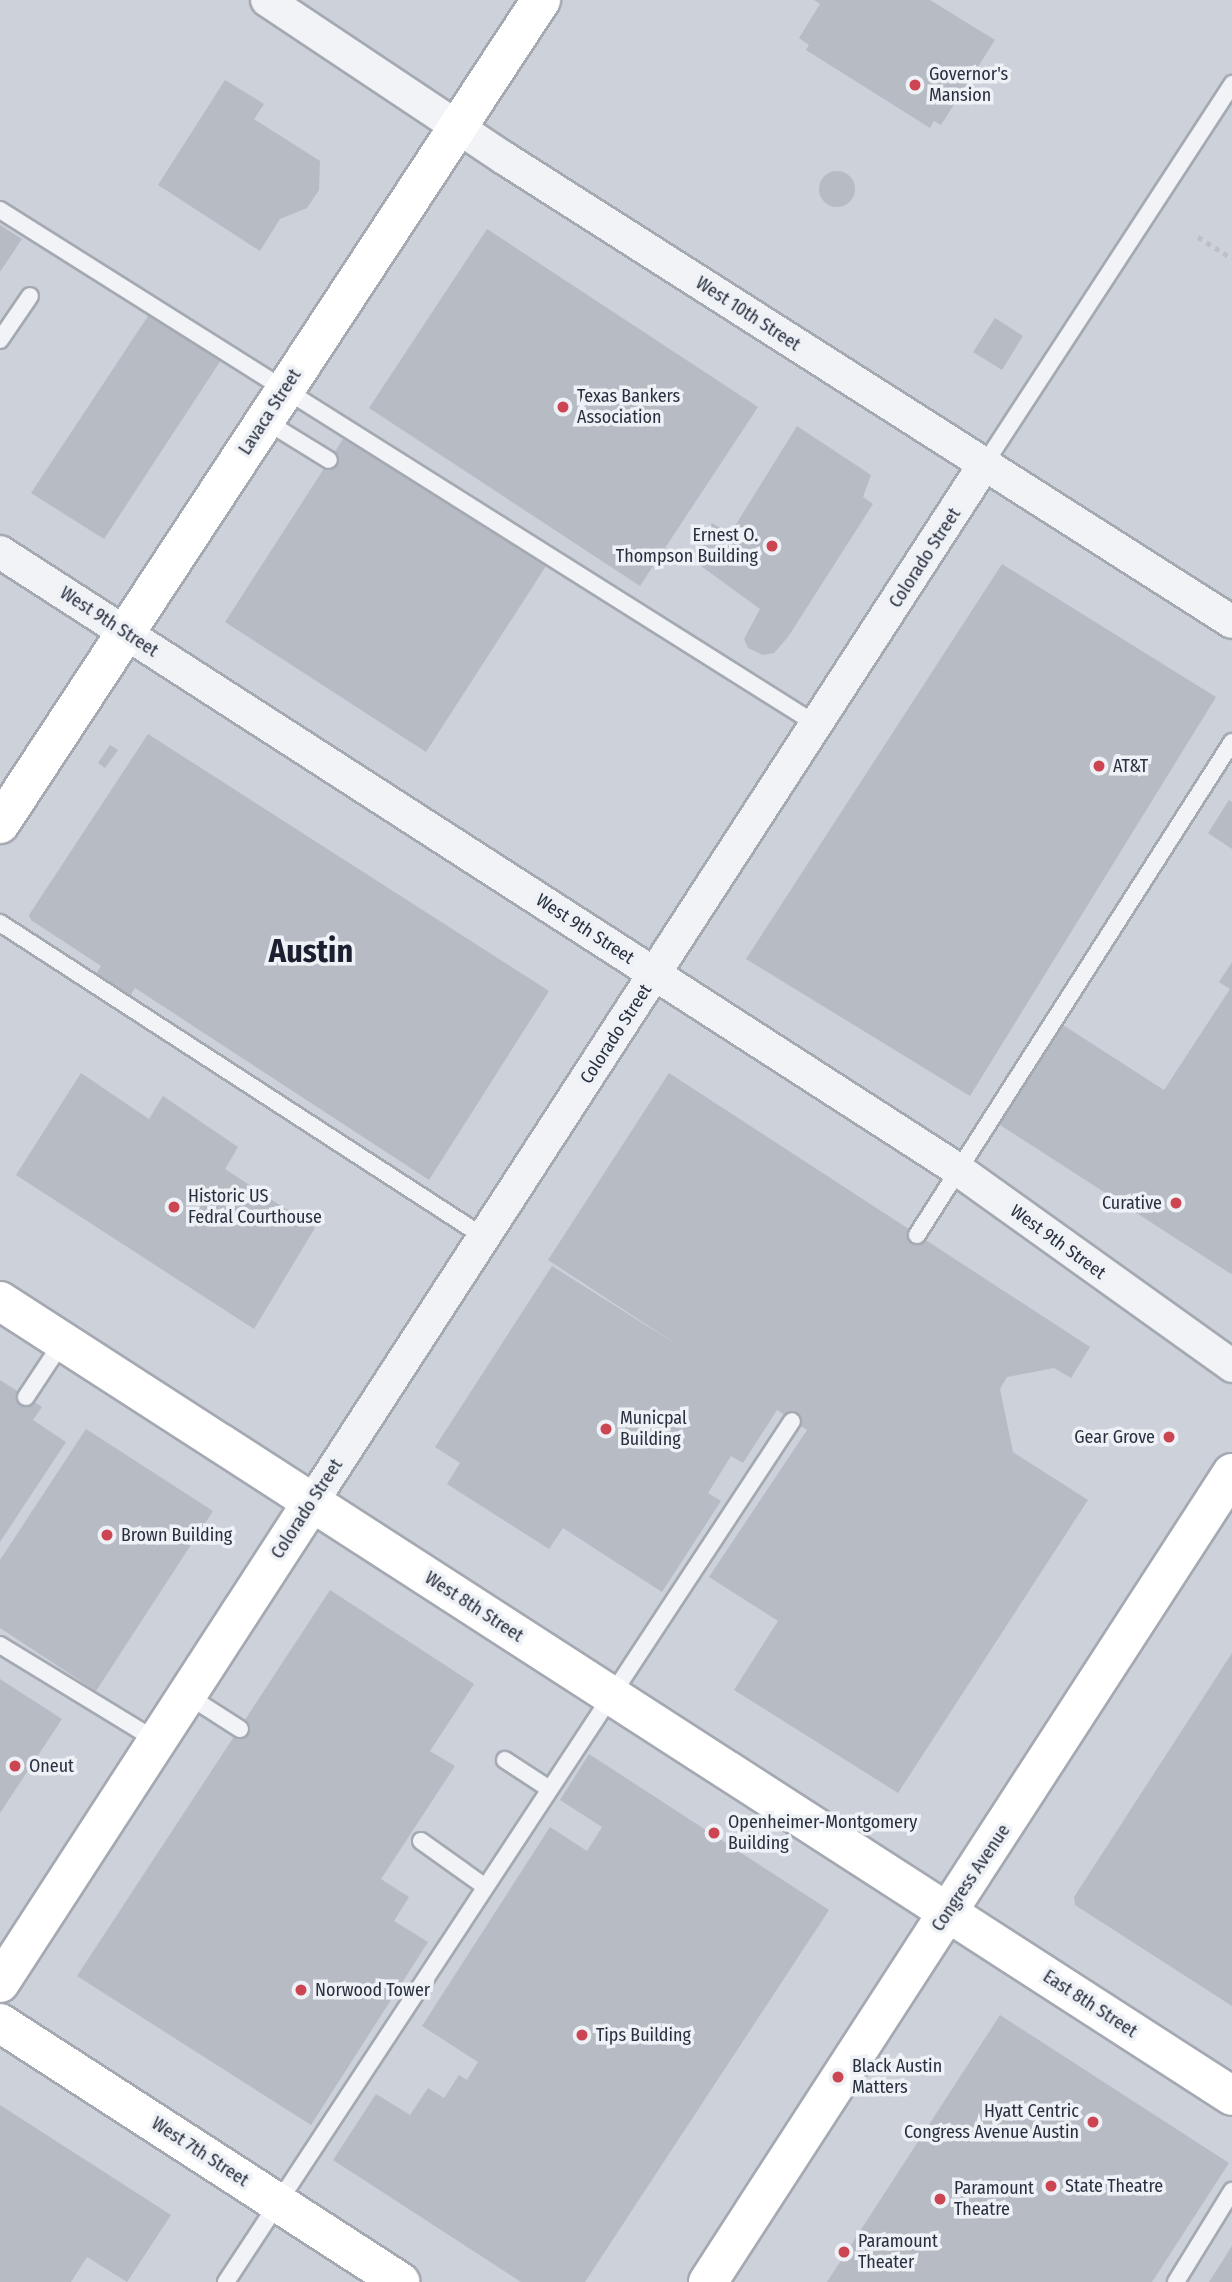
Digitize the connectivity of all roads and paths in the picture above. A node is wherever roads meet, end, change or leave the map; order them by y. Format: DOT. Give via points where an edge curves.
graph roads {
  1 [pos="267,0"];
  2 [pos="541,0"];
  3 [pos="1232,85"];
  4 [pos="458,125"];
  5 [pos="0,210"];
  6 [pos="1198,237"];
  7 [pos="1232,258"];
  8 [pos="30,296"];
  9 [pos="0,340"];
  10 [pos="285,389"];
  11 [pos="264,420"];
  12 [pos="329,460"];
  13 [pos="984,465"];
  14 [pos="0,552"];
  15 [pos="1232,622"];
  16 [pos="125,632"];
  17 [pos="816,724"];
  18 [pos="1232,742"];
  19 [pos="0,824"];
  20 [pos="0,923"];
  21 [pos="655,974"];
  22 [pos="960,1171"];
  23 [pos="917,1235"];
  24 [pos="484,1237"];
  25 [pos="0,1301"];
  26 [pos="63,1341"];
  27 [pos="1232,1366"];
  28 [pos="26,1397"];
  29 [pos="792,1421"];
  30 [pos="1232,1473"];
  31 [pos="312,1502"];
  32 [pos="0,1645"];
  33 [pos="611,1694"];
  34 [pos="187,1695"];
  35 [pos="240,1729"];
  36 [pos="157,1741"];
  37 [pos="505,1760"];
  38 [pos="548,1788"];
  39 [pos="421,1841"];
  40 [pos="484,1886"];
  41 [pos="948,1912"];
  42 [pos="0,1983"];
  43 [pos="0,2023"];
  44 [pos="1232,2096"];
  45 [pos="1232,2191"];
  46 [pos="276,2202"];
  47 [pos="226,2282"];
  48 [pos="401,2282"];
  49 [pos="708,2282"];
  50 [pos="1176,2282"];
  1 -- 4 [label="street, West 10th Street"];
  2 -- 4 [label="main road, Lavaca Street"];
  3 -- 13 [label="lane, Colorado Street"];
  4 -- 10 [label="main road, Lavaca Street"];
  4 -- 13 [label="street, West 10th Street"];
  5 -- 10 [label="lane"];
  6 -- 7 [label="path"];
  8 -- 9 [label="lane"];
  10 -- 11 [label="main road, Lavaca Street"];
  10 -- 17 [label="lane"];
  11 -- 12 [label="lane"];
  11 -- 16 [label="main road, Lavaca Street"];
  13 -- 15 [label="street, West 10th Street"];
  13 -- 17 [label="street, Colorado Street"];
  14 -- 16 [label="street, West 9th Street"];
  16 -- 19 [label="main road, Lavaca Street"];
  16 -- 21 [label="street, West 9th Street"];
  17 -- 21 [label="street, Colorado Street"];
  18 -- 22 [label="lane"];
  20 -- 24 [label="lane"];
  21 -- 22 [label="street, West 9th Street"];
  21 -- 24 [label="street, Colorado Street"];
  22 -- 23 [label="lane"];
  22 -- 27 [label="street, West 9th Street"];
  24 -- 31 [label="street, Colorado Street"];
  25 -- 26 [label="main road, West 8th Street"];
  26 -- 28 [label="lane"];
  26 -- 31 [label="main road, West 8th Street"];
  29 -- 33 [label="lane"];
  30 -- 41 [label="main road, Congress Avenue"];
  31 -- 33 [label="main road, West 8th Street"];
  31 -- 34 [label="main road, Colorado Street"];
  32 -- 36 [label="lane"];
  33 -- 38 [label="lane"];
  33 -- 41 [label="main road, West 8th Street"];
  34 -- 35 [label="lane"];
  34 -- 36 [label="main road, Colorado Street"];
  36 -- 42 [label="main road, Colorado Street"];
  37 -- 38 [label="lane"];
  38 -- 40 [label="lane"];
  39 -- 40 [label="lane"];
  40 -- 46 [label="lane"];
  41 -- 44 [label="main road, East 8th Street"];
  41 -- 49 [label="main road, Congress Avenue"];
  43 -- 46 [label="main road, West 7th Street"];
  45 -- 50 [label="lane"];
  46 -- 47 [label="lane"];
  46 -- 48 [label="main road, West 7th Street"];
}
